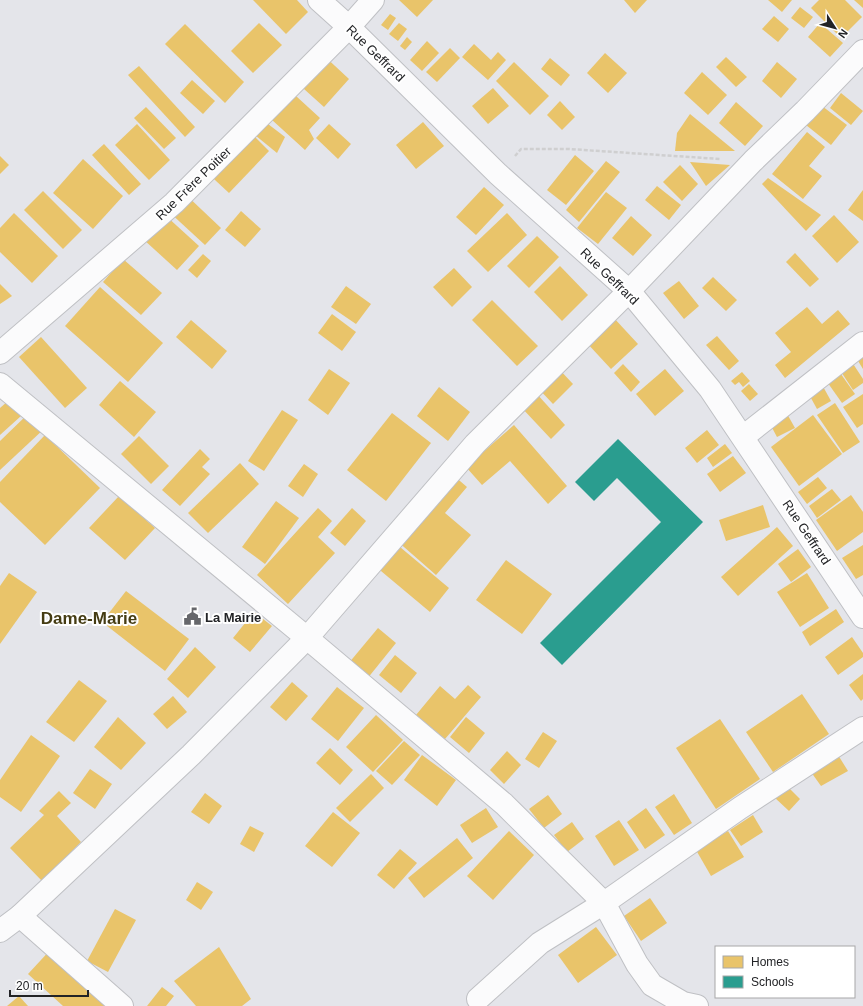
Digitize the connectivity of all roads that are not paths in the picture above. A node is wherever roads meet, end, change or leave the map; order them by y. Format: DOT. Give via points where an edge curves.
graph roads {
  1 [pos="319,0"];
  2 [pos="373,0"];
  3 [pos="350,27"];
  4 [pos="863,51"];
  5 [pos="629,291"];
  6 [pos="863,343"];
  7 [pos="0,353"];
  8 [pos="0,384"];
  9 [pos="743,437"];
  10 [pos="863,617"];
  11 [pos="307,638"];
  12 [pos="863,728"];
  13 [pos="604,904"];
  14 [pos="20,916"];
  15 [pos="0,931"];
  16 [pos="478,999"];
  17 [pos="688,1005"];
  18 [pos="122,1006"];
  1 -- 3 [label="street, Rue Geffrard"];
  2 -- 3 [label="street, Rue Frère Poitier"];
  3 -- 5 [label="street, Rue Geffrard" via="498,174"];
  3 -- 7 [label="street, Rue Frère Poitier" via="174,203"];
  4 -- 5 [label="street"];
  5 -- 9 [label="street, Rue Geffrard" via="710,389"];
  5 -- 11 [label="street" via="475,444"];
  6 -- 9 [label="street"];
  8 -- 11 [label="street"];
  9 -- 10 [label="street, Rue Geffrard"];
  11 -- 13 [label="street" via="504,804"];
  11 -- 14 [label="street" via="191,755"];
  12 -- 13 [label="street" via="740,808"];
  13 -- 16 [label="street" via="540,943"];
  13 -- 17 [label="street" via="637,964 652,985"];
  14 -- 15 [label="street"];
  14 -- 18 [label="street"];
}
